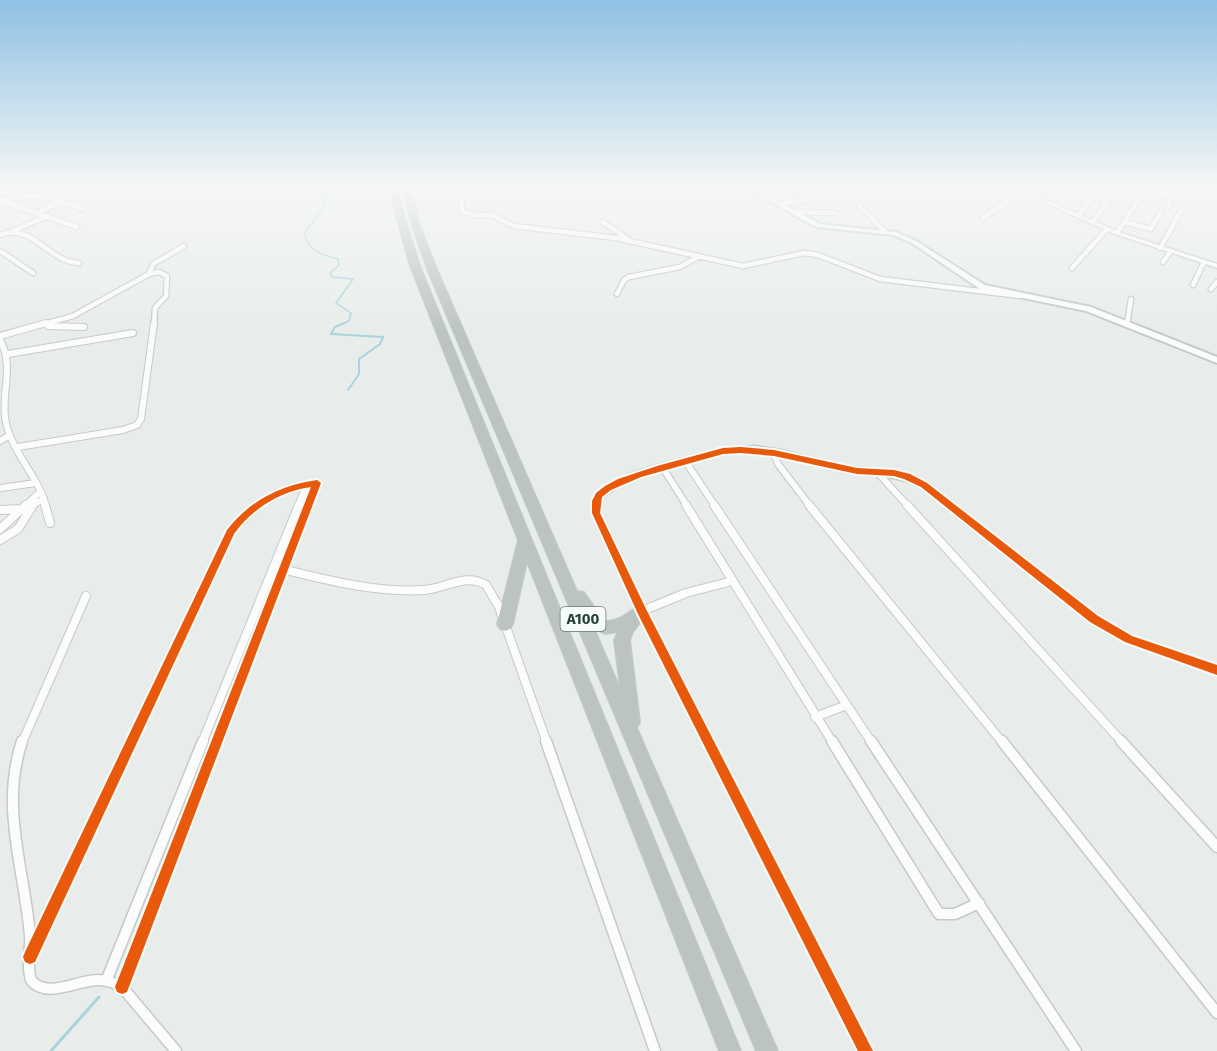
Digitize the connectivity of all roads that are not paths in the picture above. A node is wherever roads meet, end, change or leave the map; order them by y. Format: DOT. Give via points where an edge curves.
graph roads {
  1 [pos="22,234"];
  2 [pos="405,234"];
  3 [pos="420,234"];
  4 [pos="574,234"];
  5 [pos="621,234"];
  6 [pos="892,234"];
  7 [pos="1102,234"];
  8 [pos="1123,234"];
  9 [pos="1168,234"];
  10 [pos="633,242"];
  11 [pos="184,246"];
  12 [pos="1160,248"];
  13 [pos="0,251"];
  14 [pos="1171,251"];
  15 [pos="700,256"];
  16 [pos="1163,262"];
  17 [pos="1204,262"];
  18 [pos="79,263"];
  19 [pos="1217,266"];
  20 [pos="1072,268"];
  21 [pos="33,273"];
  22 [pos="149,274"];
  23 [pos="1217,282"];
  24 [pos="1193,285"];
  25 [pos="1211,289"];
  26 [pos="617,294"];
  27 [pos="1020,296"];
  28 [pos="1131,299"];
  29 [pos="1127,325"];
  30 [pos="45,326"];
  31 [pos="84,327"];
  32 [pos="133,333"];
  33 [pos="0,338"];
  34 [pos="8,354"];
  35 [pos="1217,360"];
  36 [pos="2,417"];
  37 [pos="10,435"];
  38 [pos="0,441"];
  39 [pos="18,447"];
  40 [pos="773,452"];
  41 [pos="686,462"];
  42 [pos="663,468"];
  43 [pos="878,472"];
  44 [pos="36,483"];
  45 [pos="312,483"];
  46 [pos="0,488"];
  47 [pos="40,492"];
  48 [pos="44,499"];
  49 [pos="22,509"];
  50 [pos="0,510"];
  51 [pos="50,523"];
  52 [pos="0,528"];
  53 [pos="525,539"];
  54 [pos="0,540"];
  55 [pos="274,567"];
  56 [pos="284,570"];
  57 [pos="564,575"];
  58 [pos="732,581"];
  59 [pos="86,596"];
  60 [pos="642,611"];
  61 [pos="505,624"];
  62 [pos="1217,670"];
  63 [pos="847,705"];
  64 [pos="816,717"];
  65 [pos="635,741"];
  66 [pos="1217,847"];
  67 [pos="979,903"];
  68 [pos="30,957"];
  69 [pos="108,979"];
  70 [pos="122,987"];
  71 [pos="1217,1012"];
  72 [pos="176,1051"];
  73 [pos="656,1051"];
  74 [pos="730,1051"];
  75 [pos="767,1051"];
  76 [pos="866,1051"];
  77 [pos="1076,1051"];
  1 -- 18 [label="street" via="63,261"];
  2 -- 53 [label="highway, A100"];
  3 -- 57 [label="highway, A100"];
  4 -- 10 [label="street"];
  5 -- 10 [label="street"];
  6 -- 27 [label="main road" via="914,242 983,287"];
  7 -- 20 [label="street"];
  8 -- 12 [label="street"];
  9 -- 12 [label="street"];
  10 -- 15 [label="street"];
  11 -- 22 [label="street" via="153,264"];
  12 -- 14 [label="street"];
  13 -- 21 [label="street"];
  14 -- 16 [label="street"];
  14 -- 17 [label="street"];
  15 -- 26 [label="street" via="680,267 629,276"];
  15 -- 27 [label="street" via="743,266 804,253 880,279"];
  17 -- 19 [label="street"];
  17 -- 24 [label="street"];
  22 -- 30 [label="street" via="74,316"];
  22 -- 39 [label="street" via="159,272 166,276 166,296 155,308 150,368 137,425"];
  23 -- 25 [label="street"];
  27 -- 29 [label="main road" via="1074,305"];
  28 -- 29 [label="street"];
  29 -- 35 [label="main road"];
  30 -- 31 [label="street"];
  30 -- 33 [label="street"];
  32 -- 34 [label="street"];
  33 -- 34 [label="street"];
  34 -- 36 [label="street"];
  36 -- 37 [label="street"];
  37 -- 38 [label="street"];
  37 -- 39 [label="street"];
  39 -- 44 [label="street"];
  40 -- 41 [label="street" via="723,451"];
  40 -- 43 [label="street"];
  40 -- 71 [label="street" via="810,506"];
  41 -- 42 [label="street"];
  41 -- 63 [label="street"];
  42 -- 58 [label="street"];
  42 -- 60 [label="street" via="609,487 595,502 596,513"];
  43 -- 62 [label="street" via="907,476 924,485 1103,624 1129,639"];
  43 -- 66 [label="street"];
  44 -- 46 [label="street"];
  44 -- 47 [label="street"];
  45 -- 55 [label="street"];
  45 -- 56 [label="street"];
  45 -- 68 [label="street" via="255,507 230,532"];
  47 -- 48 [label="street"];
  47 -- 49 [label="street"];
  48 -- 51 [label="street"];
  48 -- 54 [label="street" via="30,506 18,529"];
  49 -- 50 [label="street"];
  49 -- 52 [label="street"];
  53 -- 61 [label="highway"];
  53 -- 74 [label="highway, A100"];
  55 -- 56 [label="street"];
  55 -- 69 [label="street"];
  56 -- 61 [label="street" via="388,589 424,590 477,580 490,589"];
  56 -- 70 [label="street"];
  57 -- 60 [label="highway" via="606,629 616,629"];
  57 -- 65 [label="highway, A100"];
  58 -- 60 [label="street"];
  58 -- 64 [label="street"];
  59 -- 68 [label="street" via="8,784"];
  60 -- 65 [label="highway" via="627,628 621,649"];
  60 -- 76 [label="street"];
  61 -- 73 [label="street"];
  63 -- 64 [label="street"];
  63 -- 67 [label="street"];
  64 -- 67 [label="street" via="939,914 955,914"];
  65 -- 75 [label="highway, A100"];
  67 -- 77 [label="street"];
  68 -- 69 [label="street" via="29,976 39,987"];
  69 -- 70 [label="street"];
  70 -- 72 [label="street"];
}
